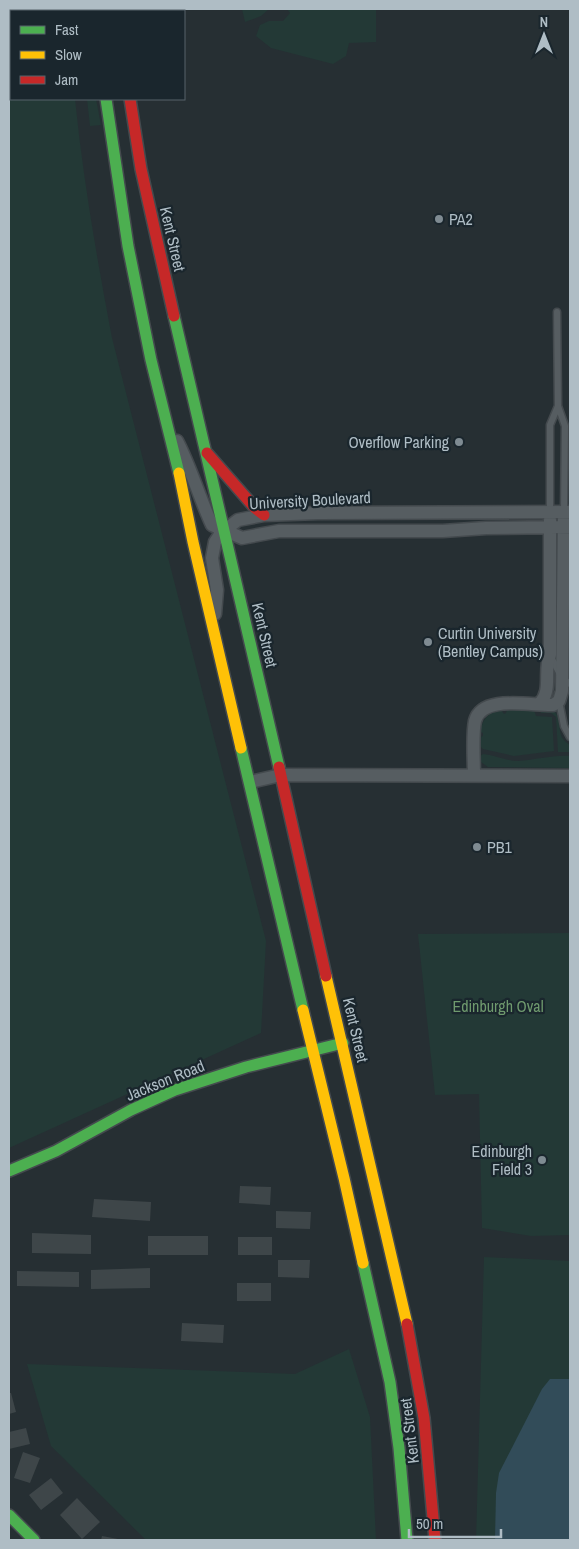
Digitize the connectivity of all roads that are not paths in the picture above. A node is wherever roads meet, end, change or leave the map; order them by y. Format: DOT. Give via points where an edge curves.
graph roads {
  1 [pos="106,100"];
  2 [pos="130,100"];
  3 [pos="557,312"];
  4 [pos="558,406"];
  5 [pos="165,419"];
  6 [pos="206,452"];
  7 [pos="550,512"];
  8 [pos="567,512"];
  9 [pos="264,515"];
  10 [pos="550,527"];
  11 [pos="567,527"];
  12 [pos="224,531"];
  13 [pos="214,624"];
  14 [pos="550,655"];
  15 [pos="566,681"];
  16 [pos="559,701"];
  17 [pos="539,704"];
  18 [pos="570,737"];
  19 [pos="281,775"];
  20 [pos="474,775"];
  21 [pos="570,776"];
  22 [pos="250,782"];
  23 [pos="343,1042"];
  24 [pos="313,1050"];
  25 [pos="9,1171"];
  26 [pos="9,1515"];
  27 [pos="34,1540"];
  28 [pos="407,1540"];
  29 [pos="435,1540"];
  1 -- 5 [label="main road, Kent Street" via="128,246"];
  2 -- 6 [label="main road, Kent Street" via="153,225"];
  3 -- 4 [label="lane"];
  4 -- 7 [label="lane" via="550,425"];
  4 -- 8 [label="lane" via="565,426"];
  5 -- 12 [label="street, Kent Street" via="188,461 212,525"];
  5 -- 13 [label="main road, Kent Street"];
  6 -- 9 [label="main road"];
  6 -- 12 [label="main road, Kent Street"];
  7 -- 8 [label="street, University Boulevard"];
  7 -- 9 [label="street, University Boulevard"];
  7 -- 10 [label="street"];
  8 -- 11 [label="street"];
  9 -- 12 [label="street, University Boulevard" via="238,520"];
  10 -- 11 [label="street, University Boulevard"];
  10 -- 12 [label="street, University Boulevard" via="279,531 242,538"];
  10 -- 14 [label="street"];
  11 -- 15 [label="street"];
  12 -- 13 [label="street, Kent Street" via="215,542 212,558 217,590"];
  12 -- 19 [label="main road, Kent Street"];
  13 -- 22 [label="main road, Kent Street"];
  14 -- 15 [label="lane"];
  14 -- 17 [label="street" via="546,694"];
  15 -- 16 [label="street"];
  16 -- 17 [label="street" via="553,705"];
  16 -- 18 [label="lane" via="564,726"];
  17 -- 20 [label="street" via="494,705 480,712 474,724"];
  19 -- 20 [label="street"];
  19 -- 22 [label="street"];
  19 -- 23 [label="main road, Kent Street"];
  20 -- 21 [label="street"];
  22 -- 24 [label="main road, Kent Street"];
  23 -- 24 [label="main road, Jackson Road"];
  23 -- 29 [label="main road, Kent Street" via="418,1376"];
  24 -- 25 [label="main road, Jackson Road" via="182,1088"];
  24 -- 28 [label="main road, Kent Street" via="390,1382"];
  26 -- 27 [label="main road"];
}
